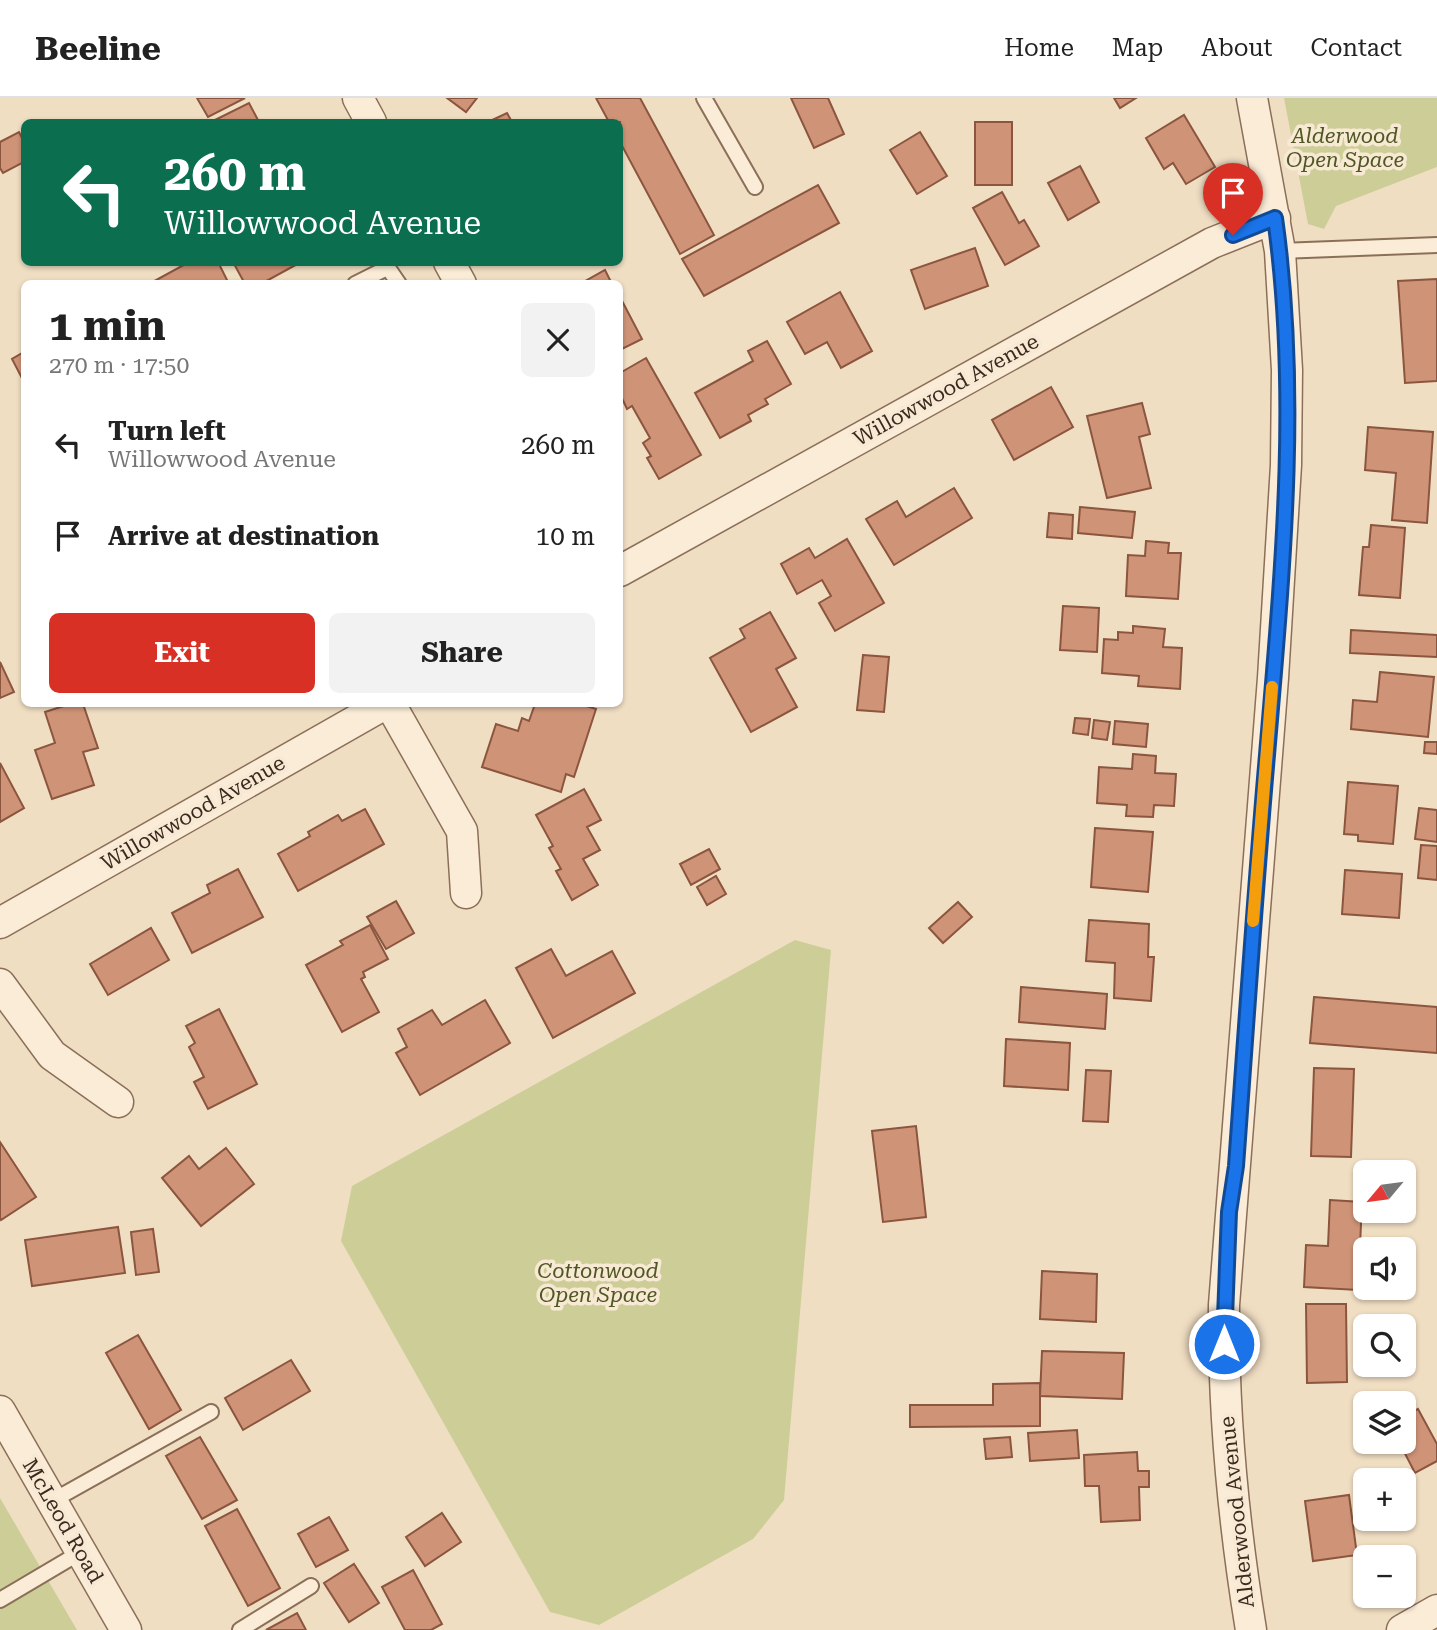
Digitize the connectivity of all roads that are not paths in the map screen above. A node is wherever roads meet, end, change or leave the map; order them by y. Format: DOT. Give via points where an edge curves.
graph roads {
  1 [pos="358,98"];
  2 [pos="704,98"];
  3 [pos="1252,98"];
  4 [pos="370,119"];
  5 [pos="755,187"];
  6 [pos="1275,218"];
  7 [pos="1437,245"];
  8 [pos="1280,251"];
  9 [pos="383,266"];
  10 [pos="361,280"];
  11 [pos="623,569"];
  12 [pos="383,707"];
  13 [pos="390,707"];
  14 [pos="466,893"];
  15 [pos="0,923"];
  16 [pos="0,984"];
  17 [pos="118,1102"];
  18 [pos="0,1411"];
  19 [pos="211,1412"];
  20 [pos="52,1501"];
  21 [pos="81,1552"];
  22 [pos="311,1586"];
  23 [pos="0,1600"];
  24 [pos="1437,1611"];
  25 [pos="126,1630"];
  26 [pos="240,1630"];
  27 [pos="1251,1630"];
  28 [pos="1402,1630"];
  1 -- 4 [label="street"];
  2 -- 5 [label="lane"];
  3 -- 6 [label="street, Alderwood Avenue"];
  6 -- 8 [label="street, Alderwood Avenue"];
  6 -- 11 [label="street, Willowwood Avenue" via="1212,243"];
  7 -- 8 [label="lane"];
  8 -- 27 [label="street, Alderwood Avenue" via="1287,370 1283,541 1224,1305 1230,1479"];
  9 -- 10 [label="lane"];
  12 -- 15 [label="street, Willowwood Avenue"];
  13 -- 14 [label="street" via="462,831"];
  16 -- 17 [label="street" via="52,1055"];
  18 -- 20 [label="street, McLeod Road"];
  19 -- 20 [label="lane"];
  20 -- 21 [label="street, McLeod Road"];
  21 -- 23 [label="lane"];
  21 -- 25 [label="street, McLeod Road"];
  22 -- 26 [label="lane"];
  24 -- 28 [label="street"];
}
